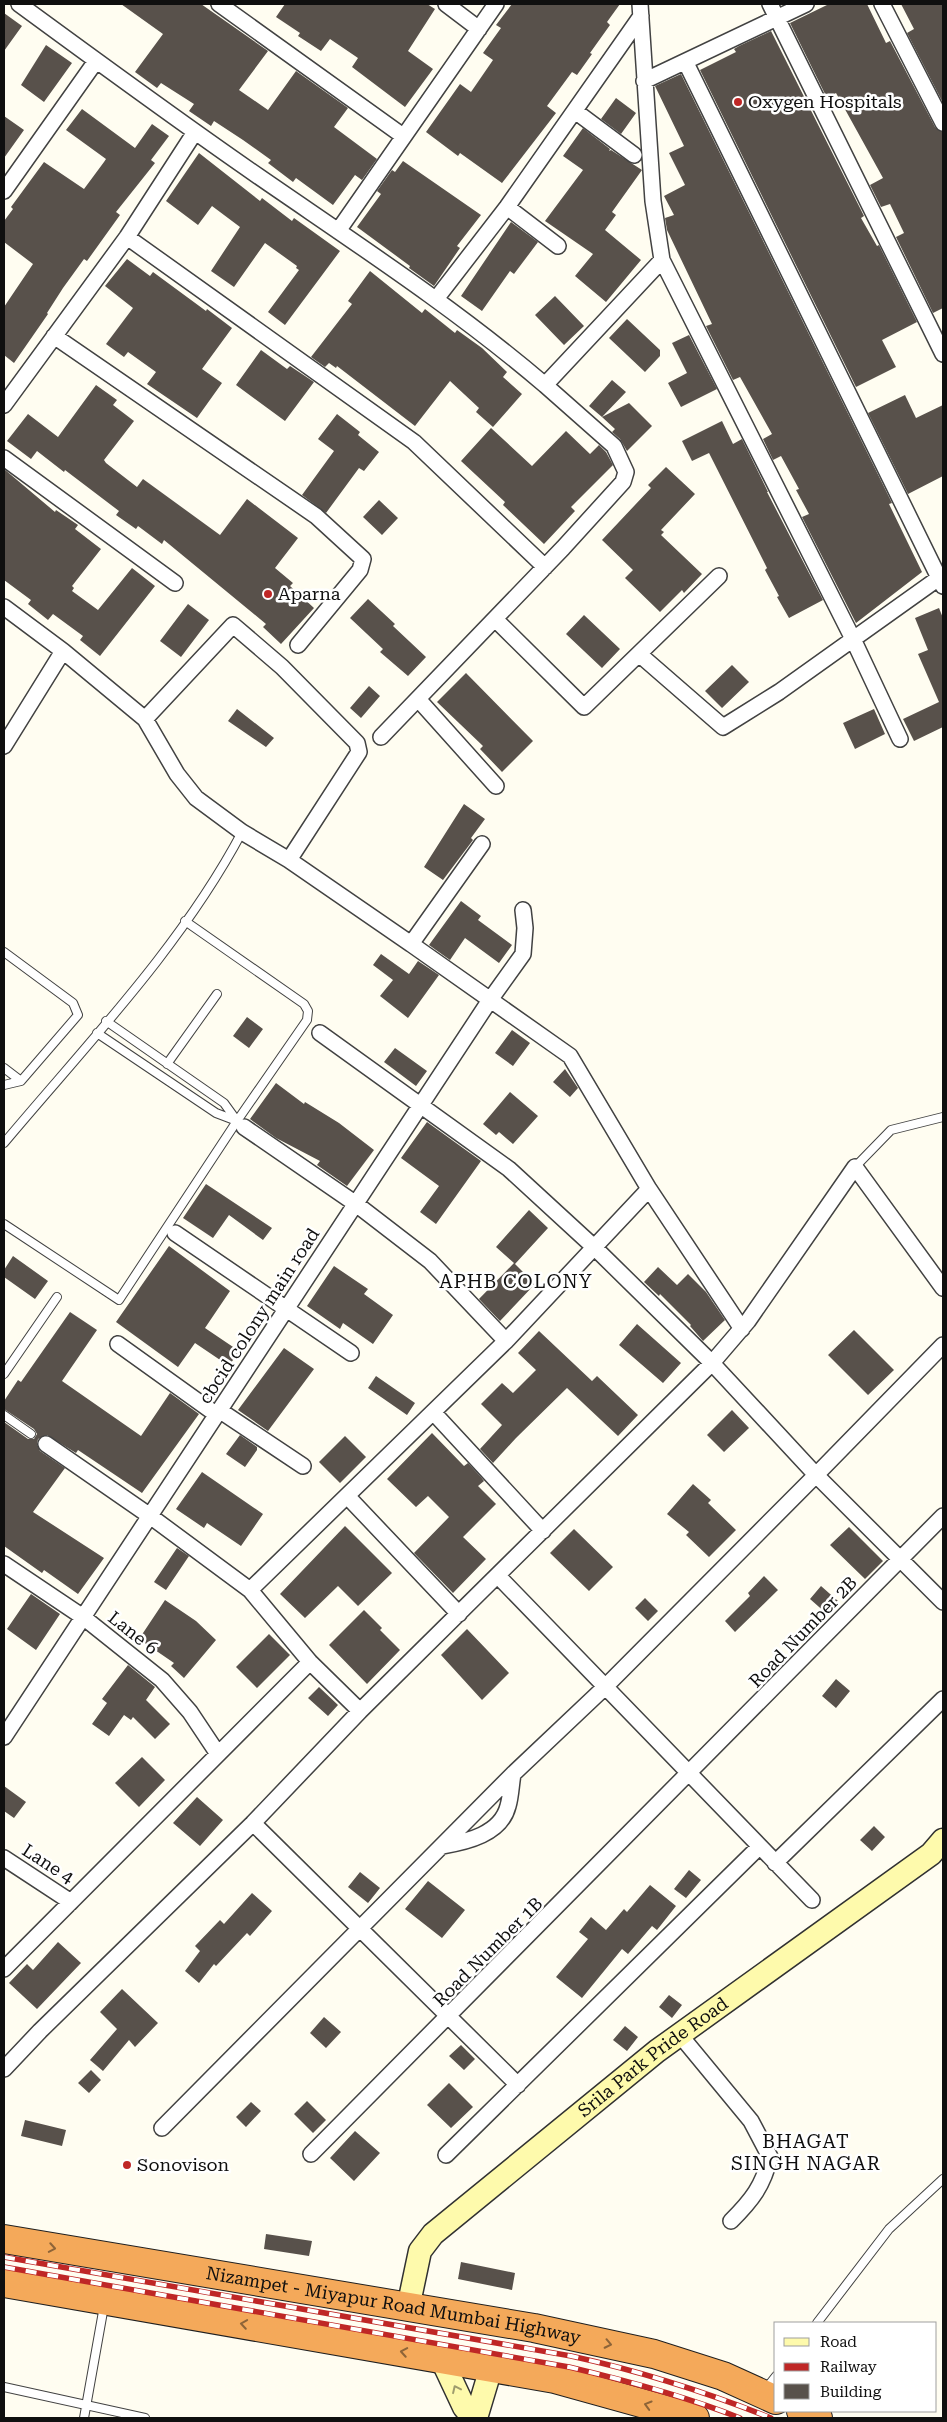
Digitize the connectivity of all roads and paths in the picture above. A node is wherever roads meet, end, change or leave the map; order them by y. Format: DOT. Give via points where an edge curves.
graph roads {
  1 [pos="19,4"];
  2 [pos="219,4"];
  3 [pos="446,4"];
  4 [pos="496,4"];
  5 [pos="770,4"];
  6 [pos="806,4"];
  7 [pos="882,4"];
  8 [pos="641,10"];
  9 [pos="778,19"];
  10 [pos="479,29"];
  11 [pos="96,61"];
  12 [pos="686,63"];
  13 [pos="644,81"];
  14 [pos="574,111"];
  15 [pos="943,123"];
  16 [pos="195,132"];
  17 [pos="403,136"];
  18 [pos="634,155"];
  19 [pos="4,191"];
  20 [pos="508,207"];
  21 [pos="338,231"];
  22 [pos="127,237"];
  23 [pos="558,246"];
  24 [pos="662,260"];
  25 [pos="436,300"];
  26 [pos="54,336"];
  27 [pos="943,354"];
  28 [pos="545,385"];
  29 [pos="4,405"];
  30 [pos="4,458"];
  31 [pos="545,567"];
  32 [pos="719,576"];
  33 [pos="942,579"];
  34 [pos="175,583"];
  35 [pos="4,607"];
  36 [pos="495,619"];
  37 [pos="853,639"];
  38 [pos="298,646"];
  39 [pos="63,651"];
  40 [pos="639,654"];
  41 [pos="418,700"];
  42 [pos="145,718"];
  43 [pos="380,737"];
  44 [pos="900,739"];
  45 [pos="4,746"];
  46 [pos="496,786"];
  47 [pos="242,832"];
  48 [pos="482,844"];
  49 [pos="289,860"];
  50 [pos="522,910"];
  51 [pos="185,921"];
  52 [pos="411,944"];
  53 [pos="4,952"];
  54 [pos="217,994"];
  55 [pos="490,1000"];
  56 [pos="106,1022"];
  57 [pos="97,1033"];
  58 [pos="320,1033"];
  59 [pos="167,1064"];
  60 [pos="4,1068"];
  61 [pos="20,1081"];
  62 [pos="4,1085"];
  63 [pos="421,1104"];
  64 [pos="943,1117"];
  65 [pos="241,1124"];
  66 [pos="4,1143"];
  67 [pos="855,1167"];
  68 [pos="649,1189"];
  69 [pos="356,1204"];
  70 [pos="4,1224"];
  71 [pos="175,1234"];
  72 [pos="595,1248"];
  73 [pos="943,1288"];
  74 [pos="56,1296"];
  75 [pos="286,1309"];
  76 [pos="742,1329"];
  77 [pos="506,1341"];
  78 [pos="118,1344"];
  79 [pos="943,1345"];
  80 [pos="351,1353"];
  81 [pos="712,1363"];
  82 [pos="4,1374"];
  83 [pos="218,1412"];
  84 [pos="433,1412"];
  85 [pos="4,1415"];
  86 [pos="30,1434"];
  87 [pos="46,1444"];
  88 [pos="303,1466"];
  89 [pos="816,1475"];
  90 [pos="348,1497"];
  91 [pos="150,1516"];
  92 [pos="943,1516"];
  93 [pos="543,1531"];
  94 [pos="900,1560"];
  95 [pos="4,1564"];
  96 [pos="498,1576"];
  97 [pos="250,1590"];
  98 [pos="943,1602"];
  99 [pos="459,1614"];
  100 [pos="83,1617"];
  101 [pos="310,1662"];
  102 [pos="605,1687"];
  103 [pos="943,1698"];
  104 [pos="360,1711"];
  105 [pos="9,1718"];
  106 [pos="4,1737"];
  107 [pos="218,1754"];
  108 [pos="512,1774"];
  109 [pos="689,1774"];
  110 [pos="253,1823"];
  111 [pos="943,1840"];
  112 [pos="442,1846"];
  113 [pos="759,1847"];
  114 [pos="4,1858"];
  115 [pos="775,1863"];
  116 [pos="812,1900"];
  117 [pos="71,1902"];
  118 [pos="360,1930"];
  119 [pos="4,1969"];
  120 [pos="450,2017"];
  121 [pos="680,2035"];
  122 [pos="4,2069"];
  123 [pos="518,2085"];
  124 [pos="162,2128"];
  125 [pos="311,2154"];
  126 [pos="446,2155"];
  127 [pos="943,2179"];
  128 [pos="732,2221"];
  129 [pos="12,2241"];
  130 [pos="8,2280"];
  131 [pos="105,2301"];
  132 [pos="408,2308"];
  133 [pos="818,2322"];
  134 [pos="441,2358"];
  135 [pos="491,2368"];
  136 [pos="4,2387"];
  137 [pos="771,2390"];
  138 [pos="86,2404"];
  139 [pos="803,2412"];
  140 [pos="84,2418"];
  141 [pos="145,2418"];
  142 [pos="474,2418"];
  143 [pos="695,2418"];
  144 [pos="818,2418"];
  1 -- 11 [label="street"];
  2 -- 17 [label="street"];
  3 -- 10 [label="street"];
  4 -- 10 [label="street"];
  5 -- 9 [label="street"];
  6 -- 9 [label="street"];
  7 -- 15 [label="street"];
  8 -- 13 [label="street"];
  8 -- 14 [label="street"];
  9 -- 12 [label="street"];
  9 -- 27 [label="street"];
  10 -- 17 [label="street"];
  11 -- 16 [label="street"];
  11 -- 19 [label="street"];
  12 -- 13 [label="street"];
  12 -- 33 [label="street"];
  13 -- 24 [label="street" via="653,200"];
  14 -- 18 [label="street"];
  14 -- 20 [label="street"];
  16 -- 21 [label="street"];
  16 -- 22 [label="street"];
  17 -- 21 [label="street"];
  20 -- 23 [label="street"];
  20 -- 25 [label="street"];
  21 -- 25 [label="street"];
  22 -- 26 [label="street"];
  22 -- 31 [label="street" via="414,442"];
  24 -- 28 [label="street"];
  24 -- 37 [label="street"];
  25 -- 28 [label="street"];
  26 -- 29 [label="street"];
  26 -- 38 [label="street" via="316,516 363,559 360,570"];
  28 -- 31 [label="street" via="614,446 626,472 623,482"];
  30 -- 34 [label="street"];
  31 -- 36 [label="street"];
  32 -- 40 [label="street"];
  33 -- 37 [label="street"];
  35 -- 39 [label="street"];
  36 -- 40 [label="street" via="584,707"];
  36 -- 41 [label="street"];
  37 -- 40 [label="street" via="723,727"];
  37 -- 44 [label="street"];
  39 -- 42 [label="street"];
  39 -- 45 [label="street"];
  41 -- 43 [label="street"];
  41 -- 46 [label="street"];
  42 -- 47 [label="street" via="177,774 196,798"];
  42 -- 49 [label="street" via="233,626 282,667 357,743 359,752"];
  47 -- 49 [label="street"];
  47 -- 51 [label="lane"];
  48 -- 52 [label="street"];
  49 -- 52 [label="street"];
  50 -- 55 [label="street, cbcid colony main road" via="525,928 523,954"];
  51 -- 56 [label="lane"];
  51 -- 65 [label="lane" via="304,1004 308,1011 307,1020"];
  52 -- 55 [label="street"];
  53 -- 61 [label="lane" via="73,1003 78,1015"];
  54 -- 59 [label="lane"];
  55 -- 63 [label="street, cbcid colony main road"];
  55 -- 68 [label="street" via="570,1056"];
  56 -- 57 [label="lane"];
  56 -- 59 [label="lane"];
  57 -- 65 [label="lane" via="216,1113"];
  57 -- 66 [label="lane"];
  58 -- 63 [label="street"];
  59 -- 65 [label="lane" via="224,1103"];
  60 -- 61 [label="lane"];
  61 -- 62 [label="lane"];
  63 -- 69 [label="street, cbcid colony main road"];
  63 -- 72 [label="street" via="510,1169"];
  64 -- 67 [label="lane" via="891,1130"];
  65 -- 69 [label="street"];
  65 -- 70 [label="lane" via="119,1300"];
  67 -- 73 [label="street"];
  67 -- 76 [label="street"];
  68 -- 72 [label="street"];
  68 -- 76 [label="street"];
  69 -- 75 [label="street, cbcid colony main road"];
  69 -- 77 [label="street" via="430,1261"];
  71 -- 75 [label="street"];
  72 -- 77 [label="street"];
  72 -- 81 [label="street"];
  74 -- 82 [label="lane"];
  75 -- 80 [label="street"];
  75 -- 83 [label="street, cbcid colony main road"];
  76 -- 81 [label="street"];
  77 -- 84 [label="street"];
  78 -- 83 [label="street"];
  79 -- 89 [label="street"];
  81 -- 89 [label="street"];
  81 -- 93 [label="street"];
  83 -- 88 [label="street"];
  83 -- 91 [label="street, cbcid colony main road"];
  84 -- 90 [label="street"];
  84 -- 93 [label="street"];
  85 -- 86 [label="lane"];
  87 -- 91 [label="street"];
  89 -- 94 [label="street"];
  89 -- 102 [label="street"];
  90 -- 97 [label="street"];
  90 -- 99 [label="street"];
  91 -- 97 [label="street"];
  91 -- 100 [label="street, cbcid colony main road"];
  92 -- 94 [label="street, Road Number 2B"];
  93 -- 96 [label="street"];
  94 -- 98 [label="street"];
  94 -- 109 [label="street, Road Number 2B"];
  95 -- 100 [label="street, Lane 6"];
  96 -- 99 [label="street"];
  96 -- 102 [label="street"];
  97 -- 101 [label="street"];
  99 -- 104 [label="street"];
  100 -- 105 [label="street, cbcid colony main road"];
  100 -- 107 [label="street, Lane 6" via="162,1680 190,1712"];
  101 -- 104 [label="street"];
  101 -- 107 [label="street"];
  102 -- 108 [label="street"];
  102 -- 109 [label="street"];
  103 -- 115 [label="street"];
  104 -- 110 [label="street"];
  105 -- 106 [label="street, cbcid colony main road"];
  107 -- 117 [label="street"];
  108 -- 112 [label="street"];
  108 -- 112 [label="street" via="508,1807 498,1824 483,1835"];
  109 -- 113 [label="street"];
  109 -- 120 [label="street, Road Number 1B"];
  110 -- 118 [label="street"];
  110 -- 122 [label="street"];
  111 -- 121 [label="street, Srila Park Pride Road" via="931,1854"];
  112 -- 118 [label="street"];
  113 -- 115 [label="street"];
  113 -- 123 [label="street"];
  114 -- 117 [label="street, Lane 4"];
  115 -- 116 [label="street"];
  117 -- 119 [label="street"];
  118 -- 120 [label="street"];
  118 -- 124 [label="street"];
  120 -- 123 [label="street"];
  120 -- 125 [label="street, Road Number 1B"];
  121 -- 128 [label="street" via="751,2122 770,2157 764,2180"];
  121 -- 132 [label="street, Srila Park Pride Road" via="433,2234 420,2251"];
  123 -- 126 [label="street"];
  127 -- 133 [label="lane" via="889,2229"];
  129 -- 130 [label="highway"];
  129 -- 132 [label="highway, Nizampet - Miyapur Road Mumbai Highway, one-way"];
  130 -- 131 [label="highway"];
  134 -- 131 [label="highway, one-way"];
  131 -- 138 [label="lane"];
  132 -- 137 [label="highway, Nizampet - Miyapur Road Mumbai Highway, one-way" via="534,2328 654,2354"];
  134 -- 135 [label="highway"];
  142 -- 134 [label="street, one-way" via="464,2407"];
  135 -- 142 [label="street"];
  143 -- 135 [label="highway, one-way" via="556,2379"];
  136 -- 138 [label="lane"];
  138 -- 140 [label="lane"];
  138 -- 141 [label="lane"];
  139 -- 144 [label="highway"];
}
